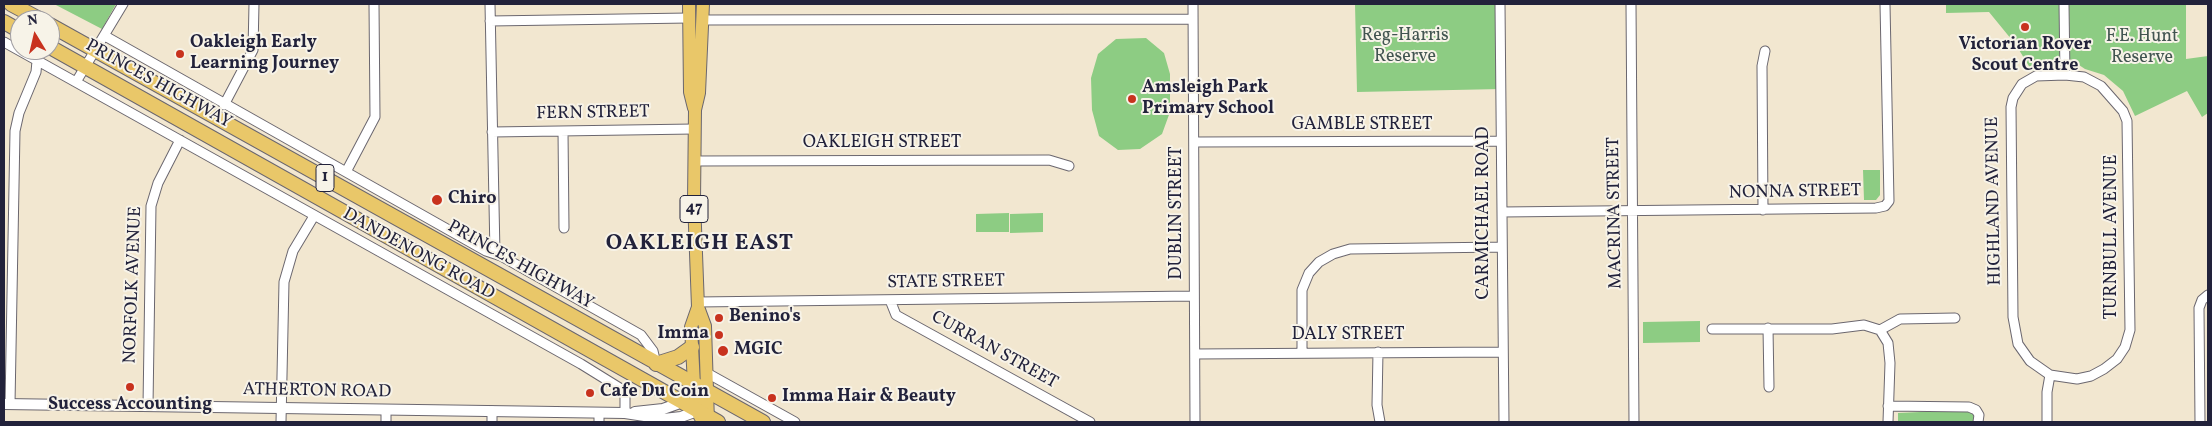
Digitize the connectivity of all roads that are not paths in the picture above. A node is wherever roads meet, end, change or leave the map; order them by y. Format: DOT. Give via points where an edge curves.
graph roads {
  1 [pos="11,4"];
  2 [pos="123,4"];
  3 [pos="254,4"];
  4 [pos="374,4"];
  5 [pos="490,4"];
  6 [pos="689,4"];
  7 [pos="703,4"];
  8 [pos="1193,4"];
  9 [pos="1500,4"];
  10 [pos="1631,4"];
  11 [pos="1885,4"];
  12 [pos="2064,4"];
  13 [pos="22,10"];
  14 [pos="689,18"];
  15 [pos="1193,19"];
  16 [pos="702,20"];
  17 [pos="490,21"];
  18 [pos="60,30"];
  19 [pos="105,36"];
  20 [pos="97,50"];
  21 [pos="1765,51"];
  22 [pos="60,52"];
  23 [pos="37,60"];
  24 [pos="86,66"];
  25 [pos="49,67"];
  26 [pos="2065,75"];
  27 [pos="76,82"];
  28 [pos="29,89"];
  29 [pos="224,105"];
  30 [pos="695,110"];
  31 [pos="694,128"];
  32 [pos="563,130"];
  33 [pos="492,132"];
  34 [pos="180,140"];
  35 [pos="1194,142"];
  36 [pos="1501,142"];
  37 [pos="694,160"];
  38 [pos="1069,166"];
  39 [pos="346,172"];
  40 [pos="1764,210"];
  41 [pos="1632,211"];
  42 [pos="1502,212"];
  43 [pos="314,216"];
  44 [pos="564,228"];
  45 [pos="1502,247"];
  46 [pos="495,254"];
  47 [pos="2208,295"];
  48 [pos="1194,296"];
  49 [pos="890,300"];
  50 [pos="698,305"];
  51 [pos="1955,318"];
  52 [pos="1768,328"];
  53 [pos="1712,329"];
  54 [pos="1880,330"];
  55 [pos="692,347"];
  56 [pos="1378,352"];
  57 [pos="1503,352"];
  58 [pos="1302,353"];
  59 [pos="1194,354"];
  60 [pos="606,360"];
  61 [pos="581,364"];
  62 [pos="656,364"];
  63 [pos="707,373"];
  64 [pos="2050,376"];
  65 [pos="694,384"];
  66 [pos="1769,387"];
  67 [pos="708,393"];
  68 [pos="681,402"];
  69 [pos="7,404"];
  70 [pos="148,406"];
  71 [pos="1888,406"];
  72 [pos="281,408"];
  73 [pos="386,410"];
  74 [pos="627,413"];
  75 [pos="492,417"];
  76 [pos="597,417"];
  77 [pos="707,419"];
  78 [pos="281,422"];
  79 [pos="386,422"];
  80 [pos="763,422"];
  81 [pos="790,422"];
  82 [pos="1090,422"];
  83 [pos="1195,422"];
  84 [pos="1380,422"];
  85 [pos="1504,422"];
  86 [pos="1634,422"];
  87 [pos="1888,422"];
  88 [pos="1978,422"];
  89 [pos="2047,422"];
  90 [pos="2200,422"];
  1 -- 13 [label="highway"];
  2 -- 19 [label="street"];
  3 -- 29 [label="street" via="254,50"];
  4 -- 39 [label="street" via="375,117"];
  5 -- 17 [label="street"];
  6 -- 14 [label="main road, 47"];
  7 -- 16 [label="main road, 47"];
  8 -- 15 [label="street, DUBLIN STREET"];
  9 -- 36 [label="street, CARMICHAEL ROAD"];
  10 -- 41 [label="street, MACRINA STREET"];
  11 -- 40 [label="street, NONNA STREET" via="1889,201 1885,206 1876,208"];
  12 -- 26 [label="street"];
  14 -- 17 [label="street"];
  14 -- 30 [label="main road, 47" via="690,92"];
  15 -- 16 [label="street"];
  15 -- 35 [label="street, DUBLIN STREET"];
  16 -- 30 [label="main road, 47" via="699,93"];
  17 -- 33 [label="street"];
  18 -- 20 [label="highway, PRINCES HIGHWAY / 1"];
  19 -- 20 [label="street"];
  19 -- 29 [label="street, DANDENONG ROAD"];
  20 -- 24 [label="street"];
  20 -- 62 [label="highway, PRINCES HIGHWAY / 1"];
  21 -- 40 [label="street" via="1762,66"];
  22 -- 24 [label="highway, PRINCES HIGHWAY / 1"];
  23 -- 25 [label="street, DANDENONG ROAD"];
  23 -- 28 [label="street"];
  24 -- 27 [label="street"];
  24 -- 60 [label="highway, PRINCES HIGHWAY / 1"];
  25 -- 27 [label="street, DANDENONG ROAD"];
  25 -- 28 [label="street"];
  26 -- 64 [label="street, HIGHLAND AVENUE" via="2036,76 2022,84 2010,107 2013,317 2018,344 2030,361"];
  26 -- 64 [label="street, TURNBULL AVENUE" via="2084,77 2102,86 2123,111 2127,121 2130,330 2117,359 2104,369 2077,379"];
  27 -- 34 [label="street, DANDENONG ROAD"];
  28 -- 69 [label="street" via="18,112 14,136"];
  29 -- 39 [label="street, DANDENONG ROAD"];
  30 -- 31 [label="main road, 47"];
  31 -- 32 [label="street, FERN STREET"];
  31 -- 37 [label="main road, 47"];
  32 -- 33 [label="street, FERN STREET"];
  32 -- 44 [label="street"];
  33 -- 46 [label="street"];
  34 -- 43 [label="street, DANDENONG ROAD"];
  34 -- 70 [label="street, NORFOLK AVENUE" via="158,183 151,206"];
  35 -- 36 [label="street, GAMBLE STREET"];
  35 -- 48 [label="street, DUBLIN STREET"];
  36 -- 42 [label="street, CARMICHAEL ROAD"];
  37 -- 38 [label="street, OAKLEIGH STREET" via="1049,160"];
  37 -- 50 [label="main road, 47"];
  39 -- 46 [label="street, DANDENONG ROAD"];
  40 -- 41 [label="street, NONNA STREET"];
  41 -- 42 [label="street, NONNA STREET"];
  41 -- 86 [label="street, MACRINA STREET"];
  42 -- 45 [label="street, CARMICHAEL ROAD"];
  43 -- 61 [label="street, DANDENONG ROAD"];
  43 -- 72 [label="street" via="294,251 284,282"];
  45 -- 57 [label="street, CARMICHAEL ROAD"];
  45 -- 58 [label="street" via="1350,249 1334,254 1319,262 1309,273 1302,290"];
  46 -- 62 [label="street, DANDENONG ROAD" via="641,336 652,351"];
  47 -- 90 [label="street" via="2200,308"];
  48 -- 49 [label="street, STATE STREET"];
  48 -- 59 [label="street, DUBLIN STREET"];
  49 -- 50 [label="street, STATE STREET"];
  49 -- 82 [label="street, CURRAN STREET" via="896,315"];
  50 -- 55 [label="main road, 47" via="692,327"];
  50 -- 63 [label="main road, 47" via="705,326"];
  51 -- 54 [label="street" via="1900,319"];
  52 -- 53 [label="street"];
  52 -- 54 [label="street" via="1832,329 1864,325"];
  52 -- 66 [label="street"];
  54 -- 71 [label="street" via="1888,343"];
  55 -- 62 [label="highway" via="678,357"];
  55 -- 65 [label="main road, 47"];
  56 -- 57 [label="street, DALY STREET"];
  56 -- 58 [label="street, DALY STREET"];
  56 -- 84 [label="street" via="1377,405"];
  57 -- 85 [label="street, CARMICHAEL ROAD"];
  58 -- 59 [label="street, DALY STREET"];
  59 -- 83 [label="street, DUBLIN STREET"];
  60 -- 61 [label="street"];
  60 -- 68 [label="highway, PRINCES HIGHWAY / 1"];
  61 -- 74 [label="street, DANDENONG ROAD" via="622,390"];
  62 -- 65 [label="highway, PRINCES HIGHWAY / 1"];
  63 -- 67 [label="main road, 47"];
  63 -- 81 [label="street"];
  64 -- 89 [label="street"];
  65 -- 67 [label="highway, PRINCES HIGHWAY / 1"];
  65 -- 68 [label="street"];
  65 -- 77 [label="main road, 47"];
  67 -- 77 [label="main road, 47"];
  67 -- 80 [label="highway, PRINCES HIGHWAY / 1"];
  68 -- 74 [label="street, ATHERTON ROAD" via="663,409"];
  68 -- 77 [label="highway, PRINCES HIGHWAY / 1"];
  69 -- 70 [label="street, ATHERTON ROAD"];
  70 -- 72 [label="street, ATHERTON ROAD"];
  71 -- 87 [label="street"];
  71 -- 88 [label="street" via="1968,407 1976,410"];
  72 -- 73 [label="street, ATHERTON ROAD"];
  72 -- 78 [label="street"];
  73 -- 75 [label="street, ATHERTON ROAD"];
  73 -- 79 [label="street"];
  74 -- 76 [label="street, ATHERTON ROAD"];
  74 -- 77 [label="street, ATHERTON ROAD" via="648,418"];
  75 -- 76 [label="street, ATHERTON ROAD"];
}
